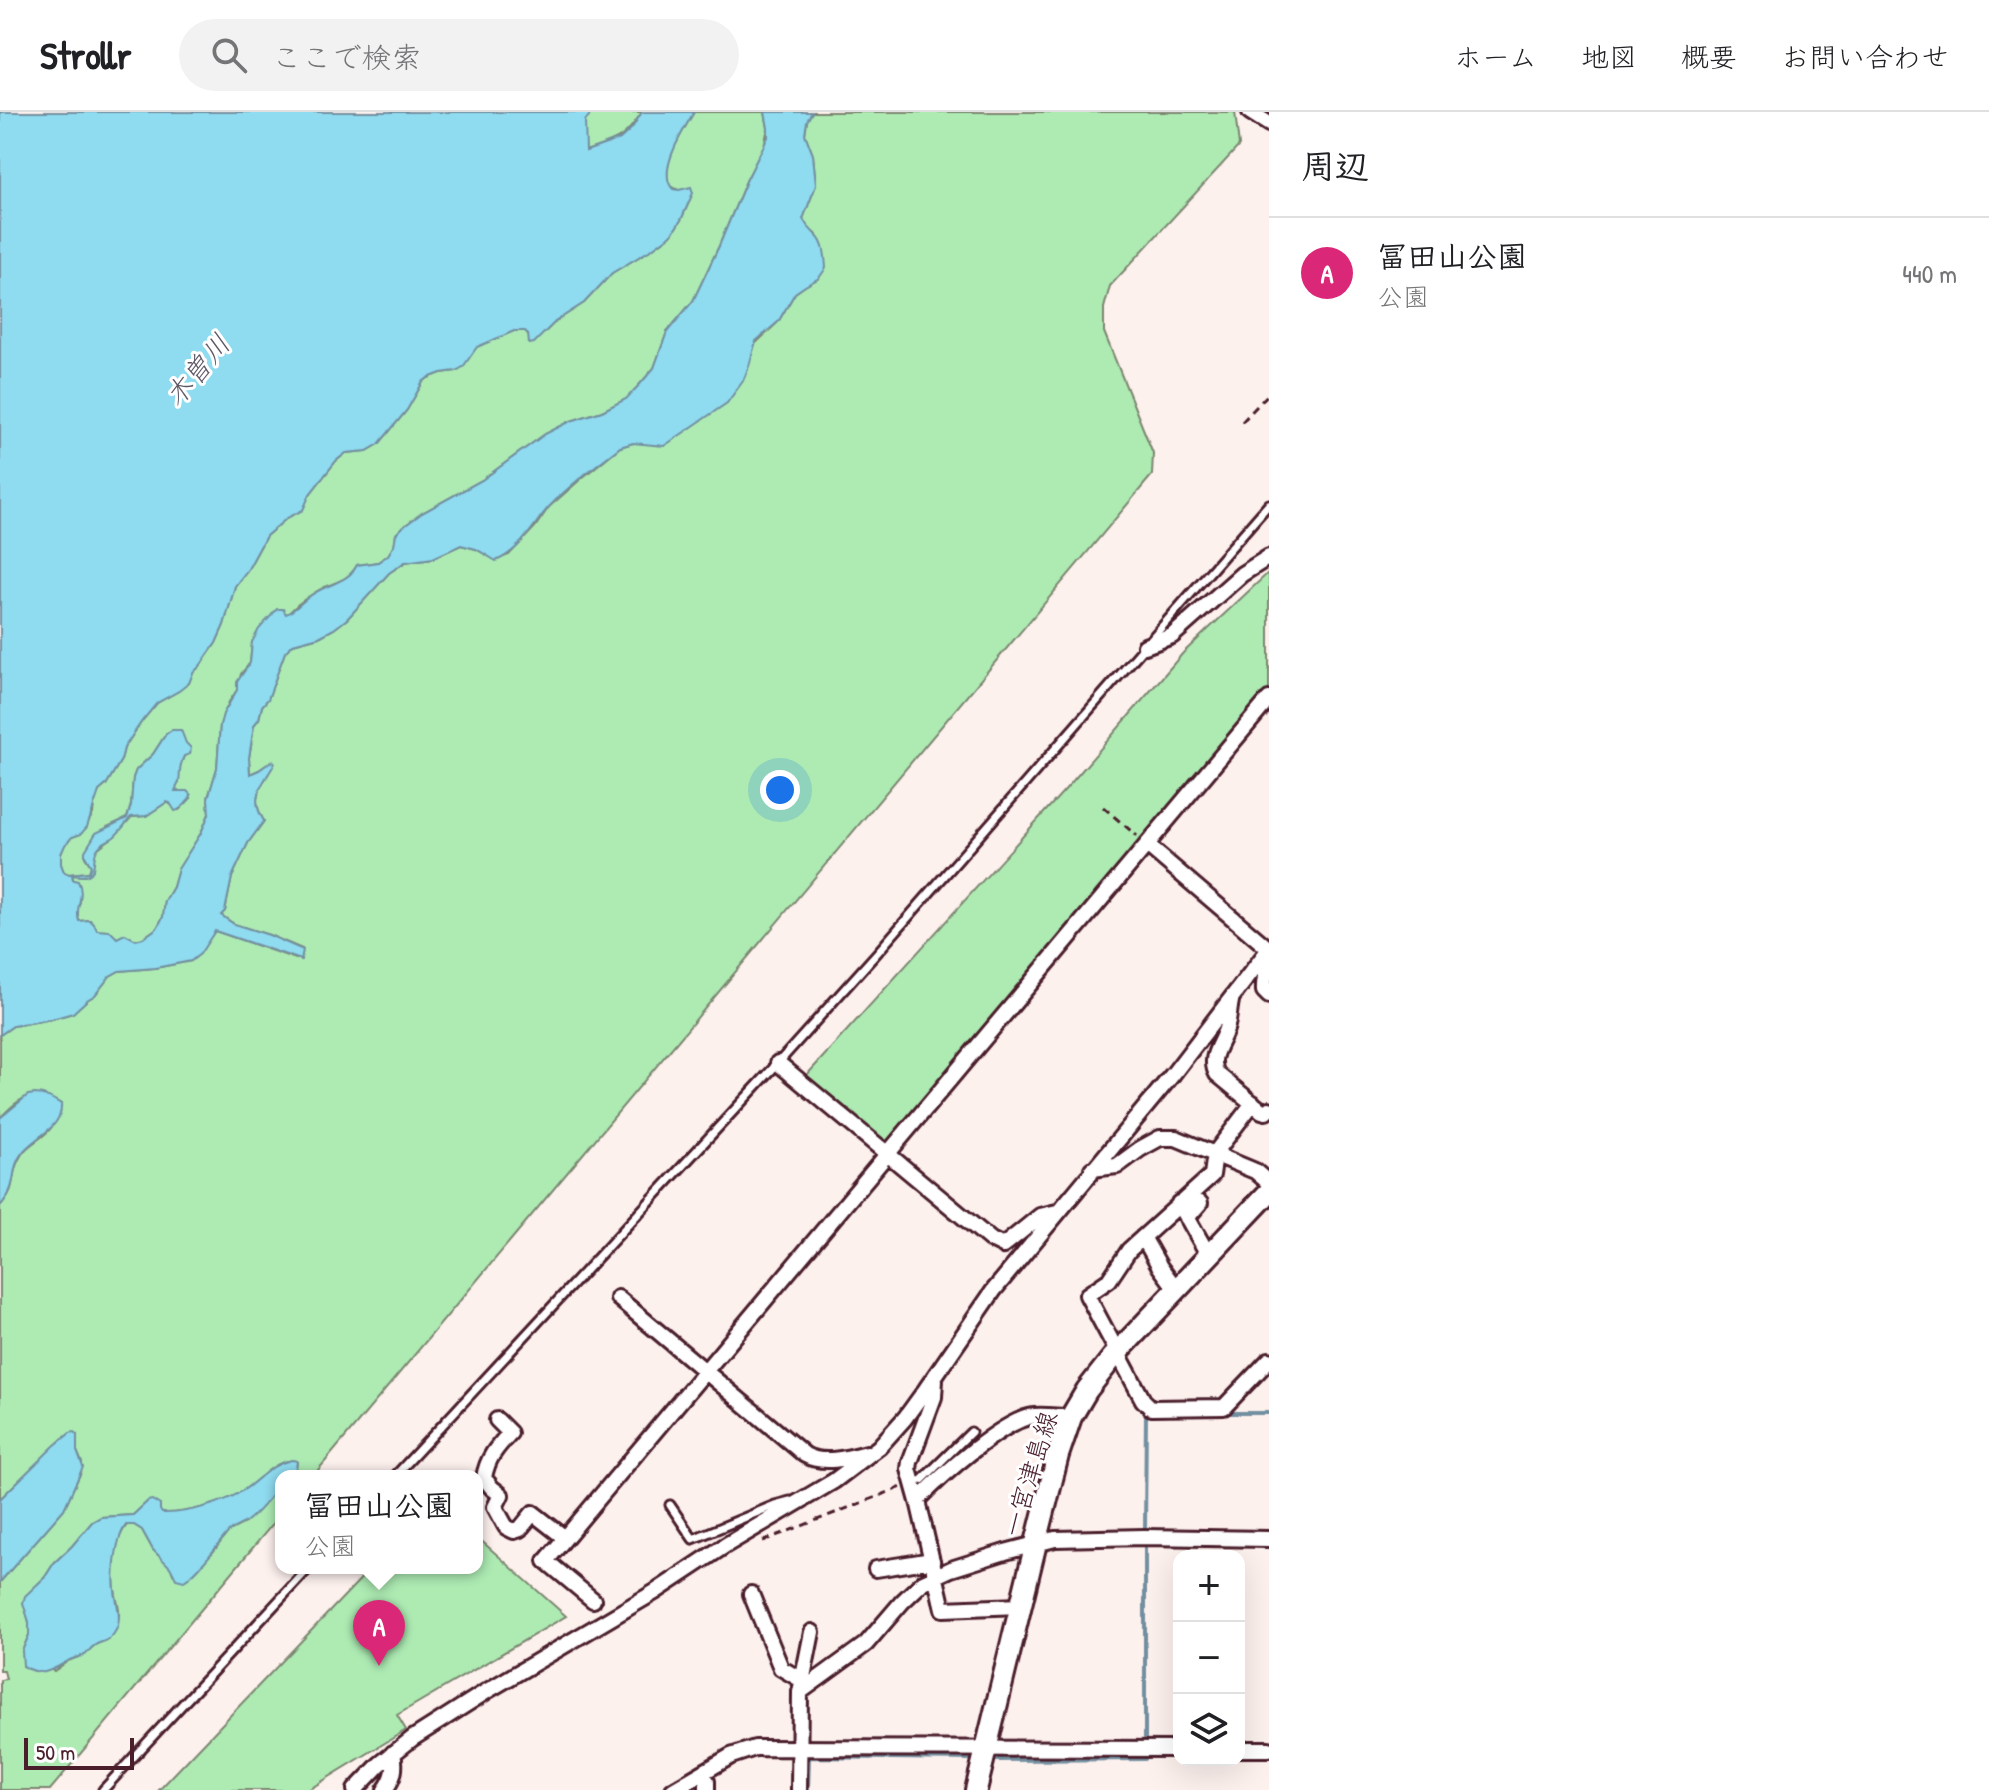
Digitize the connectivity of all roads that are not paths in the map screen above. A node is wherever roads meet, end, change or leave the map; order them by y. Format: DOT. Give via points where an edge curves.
graph roads {
  1 [pos="1250,112"];
  2 [pos="1269,124"];
  3 [pos="1269,504"];
  4 [pos="1269,557"];
  5 [pos="1145,646"];
  6 [pos="1269,699"];
  7 [pos="1147,845"];
  8 [pos="1268,950"];
  9 [pos="1269,996"];
  10 [pos="1232,998"];
  11 [pos="778,1063"];
  12 [pos="1253,1103"];
  13 [pos="1269,1109"];
  14 [pos="1215,1153"];
  15 [pos="888,1154"];
  16 [pos="1092,1169"];
  17 [pos="1269,1183"];
  18 [pos="1269,1192"];
  19 [pos="1179,1203"];
  20 [pos="1200,1203"];
  21 [pos="1057,1212"];
  22 [pos="1187,1218"];
  23 [pos="1143,1237"];
  24 [pos="1209,1256"];
  25 [pos="1177,1290"];
  26 [pos="618,1298"];
  27 [pos="1118,1353"];
  28 [pos="1269,1360"];
  29 [pos="706,1372"];
  30 [pos="936,1375"];
  31 [pos="1071,1417"];
  32 [pos="497,1420"];
  33 [pos="971,1432"];
  34 [pos="873,1451"];
  35 [pos="401,1470"];
  36 [pos="912,1483"];
  37 [pos="805,1498"];
  38 [pos="918,1500"];
  39 [pos="670,1505"];
  40 [pos="565,1538"];
  41 [pos="1269,1539"];
  42 [pos="1036,1543"];
  43 [pos="932,1560"];
  44 [pos="881,1564"];
  45 [pos="303,1574"];
  46 [pos="936,1576"];
  47 [pos="751,1594"];
  48 [pos="593,1600"];
  49 [pos="1020,1606"];
  50 [pos="812,1632"];
  51 [pos="801,1686"];
  52 [pos="799,1748"];
  53 [pos="986,1748"];
  54 [pos="1173,1749"];
  55 [pos="1245,1749"];
  56 [pos="1269,1749"];
  57 [pos="393,1753"];
  58 [pos="702,1773"];
  59 [pos="103,1790"];
  60 [pos="355,1790"];
  61 [pos="385,1790"];
  62 [pos="673,1790"];
  63 [pos="707,1790"];
  64 [pos="799,1790"];
  65 [pos="976,1790"];
  1 -- 2 [label="street"];
  3 -- 5 [label="lane"];
  4 -- 5 [label="street" via="1172,636"];
  5 -- 11 [label="lane"];
  6 -- 7 [label="street"];
  7 -- 8 [label="street"];
  7 -- 15 [label="street"];
  8 -- 9 [label="street" via="1263,979"];
  8 -- 10 [label="street"];
  10 -- 12 [label="street" via="1212,1065"];
  10 -- 16 [label="street"];
  11 -- 15 [label="street"];
  11 -- 35 [label="lane"];
  12 -- 13 [label="street"];
  12 -- 14 [label="street"];
  14 -- 16 [label="street" via="1176,1138 1160,1138 1117,1166"];
  14 -- 17 [label="street"];
  14 -- 19 [label="street" via="1212,1175"];
  15 -- 21 [label="street" via="1003,1246 1040,1216"];
  15 -- 29 [label="street"];
  16 -- 21 [label="street"];
  18 -- 24 [label="main road, 一宮津島線"];
  19 -- 22 [label="street"];
  19 -- 23 [label="street"];
  20 -- 22 [label="street"];
  21 -- 30 [label="street" via="994,1290"];
  22 -- 24 [label="street"];
  23 -- 25 [label="street"];
  23 -- 27 [label="street" via="1109,1280 1087,1295"];
  24 -- 25 [label="main road, 一宮津島線"];
  25 -- 27 [label="main road, 一宮津島線"];
  26 -- 29 [label="street"];
  27 -- 28 [label="street" via="1151,1408 1224,1407"];
  27 -- 31 [label="main road, 一宮津島線"];
  29 -- 34 [label="street" via="805,1455 845,1458"];
  29 -- 40 [label="street"];
  30 -- 34 [label="street"];
  30 -- 36 [label="street" via="934,1397 910,1462"];
  31 -- 38 [label="street" via="1031,1416 1001,1431"];
  31 -- 42 [label="main road, 一宮津島線"];
  32 -- 40 [label="street" via="510,1433 486,1465 484,1478 501,1495 495,1507 506,1527 520,1529 533,1513"];
  33 -- 36 [label="lane" via="922,1480"];
  34 -- 37 [label="street"];
  36 -- 38 [label="street"];
  37 -- 39 [label="lane" via="693,1539"];
  37 -- 57 [label="street"];
  38 -- 43 [label="street"];
  40 -- 48 [label="street" via="546,1561"];
  41 -- 42 [label="street"];
  42 -- 46 [label="street"];
  42 -- 49 [label="main road, 一宮津島線"];
  43 -- 44 [label="street"];
  43 -- 46 [label="street"];
  45 -- 59 [label="lane"];
  46 -- 49 [label="street" via="943,1609"];
  46 -- 51 [label="street" via="902,1602 866,1644"];
  47 -- 51 [label="street" via="781,1668"];
  49 -- 53 [label="main road, 一宮津島線"];
  50 -- 51 [label="street"];
  51 -- 52 [label="street"];
  52 -- 53 [label="street"];
  52 -- 58 [label="street" via="755,1748"];
  52 -- 64 [label="street"];
  53 -- 54 [label="street"];
  53 -- 65 [label="main road, 一宮津島線"];
  55 -- 56 [label="street"];
  57 -- 60 [label="street"];
  57 -- 61 [label="street" via="394,1777"];
  58 -- 62 [label="street"];
  58 -- 63 [label="street"];
}
